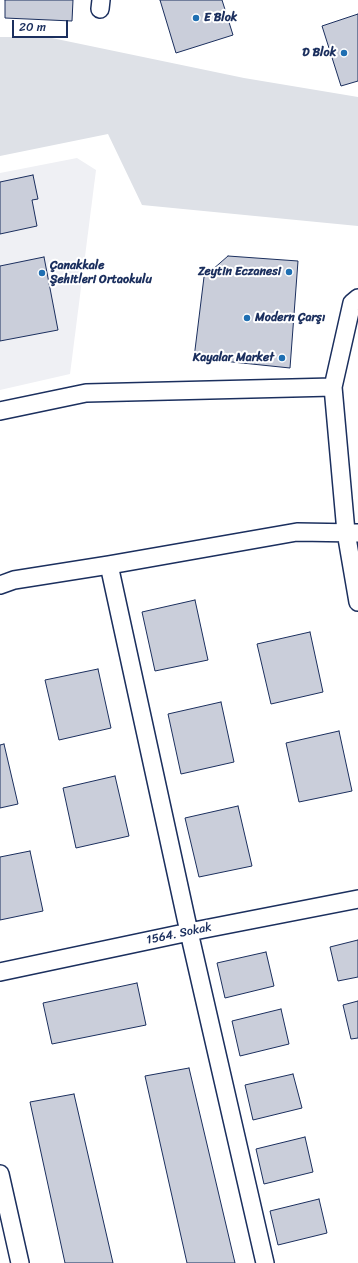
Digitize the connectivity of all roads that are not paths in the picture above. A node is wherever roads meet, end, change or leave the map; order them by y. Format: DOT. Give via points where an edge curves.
graph roads {
  1 [pos="358,298"];
  2 [pos="333,387"];
  3 [pos="0,411"];
  4 [pos="352,533"];
  5 [pos="109,565"];
  6 [pos="0,585"];
  7 [pos="358,602"];
  8 [pos="358,899"];
  9 [pos="189,932"];
  10 [pos="0,972"];
  11 [pos="0,1174"];
  12 [pos="20,1263"];
  13 [pos="265,1263"];
  1 -- 2 [label="street" via="352,303"];
  2 -- 3 [label="street" via="86,393"];
  2 -- 4 [label="street"];
  4 -- 5 [label="street" via="297,532"];
  4 -- 7 [label="street"];
  5 -- 6 [label="street" via="14,580"];
  5 -- 9 [label="street"];
  8 -- 9 [label="street, 1564. Sokak"];
  9 -- 10 [label="street, 1564. Sokak"];
  9 -- 13 [label="street"];
  11 -- 12 [label="street"];
}
